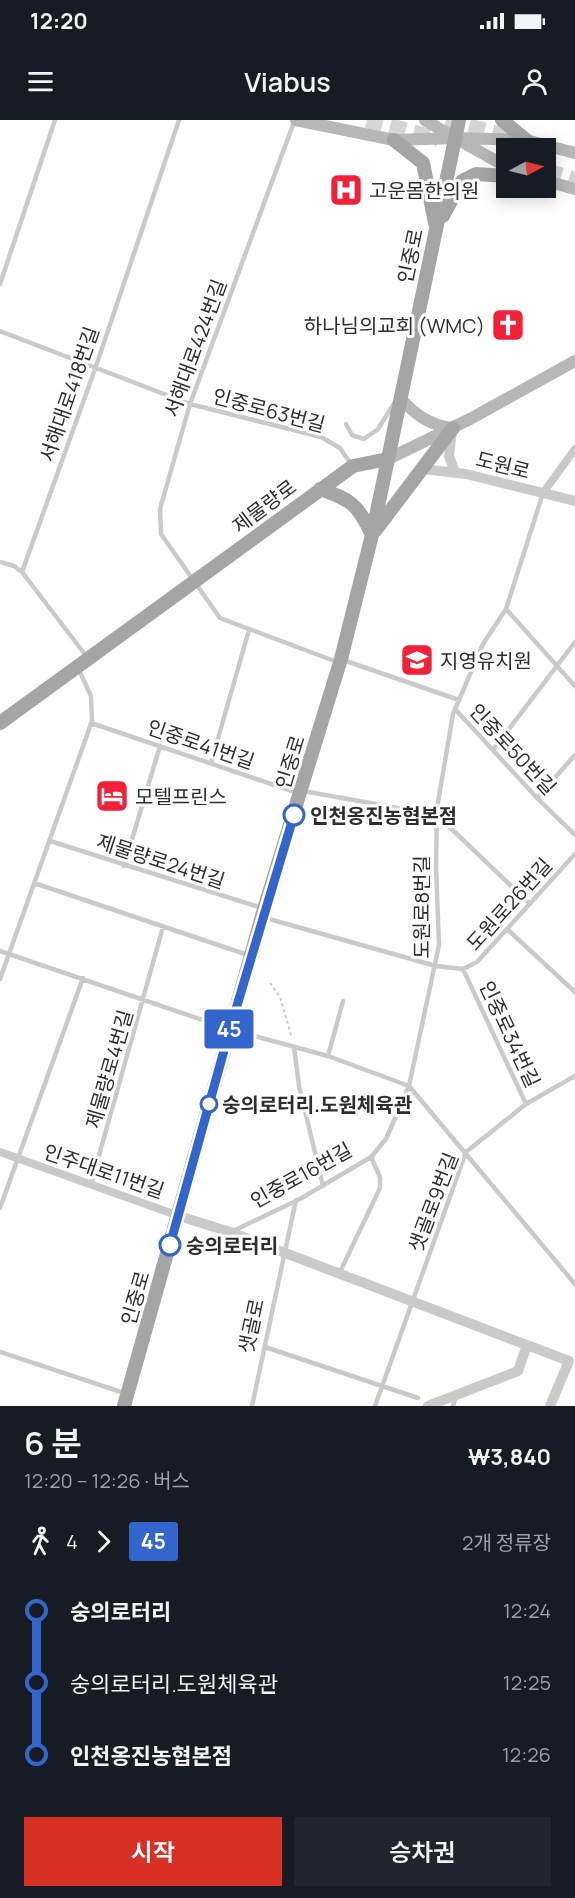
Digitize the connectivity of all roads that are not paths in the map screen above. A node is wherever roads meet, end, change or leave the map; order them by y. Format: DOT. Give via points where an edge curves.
graph roads {
  1 [pos="55,120"];
  2 [pos="179,120"];
  3 [pos="295,120"];
  4 [pos="425,120"];
  5 [pos="459,120"];
  6 [pos="502,120"];
  7 [pos="455,138"];
  8 [pos="524,138"];
  9 [pos="496,139"];
  10 [pos="394,140"];
  11 [pos="556,148"];
  12 [pos="575,153"];
  13 [pos="496,161"];
  14 [pos="496,175"];
  15 [pos="556,184"];
  16 [pos="575,189"];
  17 [pos="436,228"];
  18 [pos="0,284"];
  19 [pos="0,331"];
  20 [pos="575,361"];
  21 [pos="95,369"];
  22 [pos="401,394"];
  23 [pos="190,404"];
  24 [pos="346,424"];
  25 [pos="453,428"];
  26 [pos="575,449"];
  27 [pos="388,459"];
  28 [pos="353,466"];
  29 [pos="422,469"];
  30 [pos="455,472"];
  31 [pos="320,489"];
  32 [pos="543,493"];
  33 [pos="575,501"];
  34 [pos="372,535"];
  35 [pos="0,562"];
  36 [pos="22,572"];
  37 [pos="194,584"];
  38 [pos="506,609"];
  39 [pos="249,630"];
  40 [pos="575,642"];
  41 [pos="340,661"];
  42 [pos="83,664"];
  43 [pos="556,668"];
  44 [pos="575,686"];
  45 [pos="459,700"];
  46 [pos="455,709"];
  47 [pos="0,723"];
  48 [pos="91,723"];
  49 [pos="160,746"];
  50 [pos="493,750"];
  51 [pos="575,755"];
  52 [pos="211,763"];
  53 [pos="301,792"];
  54 [pos="537,798"];
  55 [pos="437,816"];
  56 [pos="575,834"];
  57 [pos="50,841"];
  58 [pos="575,854"];
  59 [pos="124,866"];
  60 [pos="34,883"];
  61 [pos="530,904"];
  62 [pos="263,913"];
  63 [pos="163,927"];
  64 [pos="507,929"];
  65 [pos="0,951"];
  66 [pos="9,954"];
  67 [pos="251,956"];
  68 [pos="436,966"];
  69 [pos="463,969"];
  70 [pos="83,978"];
  71 [pos="0,979"];
  72 [pos="575,992"];
  73 [pos="143,997"];
  74 [pos="344,1001"];
  75 [pos="230,1029"];
  76 [pos="294,1047"];
  77 [pos="328,1056"];
  78 [pos="575,1076"];
  79 [pos="409,1086"];
  80 [pos="526,1104"];
  81 [pos="0,1152"];
  82 [pos="466,1152"];
  83 [pos="371,1157"];
  84 [pos="18,1159"];
  85 [pos="91,1184"];
  86 [pos="323,1186"];
  87 [pos="296,1200"];
  88 [pos="0,1208"];
  89 [pos="179,1216"];
  90 [pos="230,1233"];
  91 [pos="284,1252"];
  92 [pos="340,1274"];
  93 [pos="575,1284"];
  94 [pos="412,1300"];
  95 [pos="527,1345"];
  96 [pos="265,1347"];
  97 [pos="0,1352"];
  98 [pos="572,1360"];
  99 [pos="382,1386"];
  100 [pos="128,1389"];
  101 [pos="418,1398"];
  102 [pos="455,1401"];
  103 [pos="124,1406"];
  104 [pos="252,1406"];
  105 [pos="375,1406"];
  106 [pos="428,1406"];
  107 [pos="550,1406"];
  1 -- 18 [label="lane"];
  2 -- 21 [label="lane, 서해대로418번길"];
  3 -- 10 [label="main road"];
  3 -- 23 [label="lane, 서해대로424번길"];
  4 -- 7 [label="main road"];
  5 -- 7 [label="main road, 인중로"];
  6 -- 8 [label="main road"];
  7 -- 9 [label="main road"];
  7 -- 10 [label="main road"];
  7 -- 13 [label="main road"];
  7 -- 17 [label="main road, 인중로"];
  10 -- 17 [label="main road" via="423,163"];
  11 -- 12 [label="main road"];
  14 -- 17 [label="main road" via="476,174 462,182"];
  15 -- 16 [label="main road"];
  17 -- 22 [label="main road, 인중로"];
  19 -- 21 [label="lane, 인중로63번길"];
  20 -- 25 [label="main road, 제물량로"];
  21 -- 23 [label="lane, 인중로63번길"];
  21 -- 36 [label="lane, 서해대로418번길"];
  22 -- 24 [label="lane" via="378,429 364,439 352,435"];
  22 -- 25 [label="main road" via="420,418"];
  22 -- 27 [label="main road, 인중로"];
  23 -- 28 [label="lane, 인중로63번길" via="321,437 340,448"];
  23 -- 37 [label="lane, 서해대로424번길" via="160,509 161,534"];
  25 -- 27 [label="main road, 제물량로"];
  25 -- 29 [label="main road"];
  25 -- 30 [label="street" via="449,456"];
  26 -- 32 [label="street"];
  27 -- 28 [label="main road, 제물량로"];
  27 -- 34 [label="main road, 인중로"];
  28 -- 31 [label="main road, 제물량로"];
  29 -- 30 [label="street, 도원로"];
  29 -- 34 [label="main road"];
  30 -- 32 [label="street, 도원로"];
  31 -- 34 [label="main road" via="351,501"];
  31 -- 37 [label="main road, 제물량로"];
  32 -- 33 [label="street, 도원로"];
  32 -- 38 [label="lane, 도원로8번길"];
  34 -- 41 [label="main road, 인중로"];
  35 -- 36 [label="lane"];
  36 -- 42 [label="lane"];
  37 -- 39 [label="lane, 서해대로424번길" via="216,615"];
  37 -- 42 [label="main road, 제물량로"];
  38 -- 43 [label="lane"];
  38 -- 45 [label="lane, 도원로8번길" via="483,644"];
  39 -- 41 [label="lane, 인중로50번길"];
  39 -- 52 [label="lane"];
  40 -- 43 [label="lane"];
  41 -- 45 [label="lane, 인중로50번길"];
  41 -- 53 [label="main road, 인중로"];
  42 -- 47 [label="main road, 제물량로"];
  42 -- 48 [label="lane" via="91,696"];
  43 -- 44 [label="lane"];
  43 -- 50 [label="lane"];
  45 -- 46 [label="lane, 도원로8번길"];
  46 -- 50 [label="lane, 인중로50번길"];
  46 -- 55 [label="lane, 도원로8번길"];
  48 -- 49 [label="lane, 인중로41번길"];
  48 -- 57 [label="lane"];
  49 -- 52 [label="lane, 인중로41번길"];
  49 -- 59 [label="lane"];
  50 -- 54 [label="lane, 인중로50번길"];
  51 -- 54 [label="lane"];
  52 -- 53 [label="lane, 인중로41번길"];
  53 -- 55 [label="lane, 인중로41번길"];
  53 -- 62 [label="main road, 인중로"];
  54 -- 56 [label="lane, 인중로50번길"];
  55 -- 61 [label="lane"];
  55 -- 68 [label="lane, 도원로8번길"];
  57 -- 59 [label="lane, 제물량로24번길"];
  57 -- 60 [label="lane"];
  58 -- 61 [label="lane, 도원로26번길"];
  59 -- 62 [label="lane, 제물량로24번길"];
  60 -- 63 [label="lane"];
  60 -- 66 [label="lane"];
  61 -- 64 [label="lane, 도원로26번길"];
  62 -- 67 [label="main road, 인중로"];
  62 -- 68 [label="lane, 인중로34번길"];
  63 -- 67 [label="lane"];
  63 -- 73 [label="lane, 제물량로4번길"];
  64 -- 69 [label="lane, 도원로26번길" via="477,962"];
  64 -- 72 [label="lane"];
  65 -- 66 [label="lane, 제물량로4번길"];
  66 -- 70 [label="lane, 제물량로4번길"];
  66 -- 71 [label="lane"];
  67 -- 75 [label="main road, 인중로"];
  68 -- 69 [label="lane, 인중로34번길"];
  68 -- 79 [label="lane, 도원로8번길"];
  69 -- 80 [label="lane, 인중로34번길"];
  70 -- 73 [label="lane, 제물량로4번길"];
  70 -- 84 [label="lane"];
  73 -- 75 [label="lane, 제물량로4번길"];
  73 -- 85 [label="lane, 제물량로4번길"];
  74 -- 77 [label="lane"];
  75 -- 76 [label="lane, 제물량로4번길"];
  75 -- 89 [label="main road, 인중로"];
  76 -- 77 [label="lane, 제물량로4번길"];
  76 -- 86 [label="lane" via="299,1086"];
  77 -- 79 [label="lane, 제물량로4번길"];
  78 -- 80 [label="lane, 샛골로9번길"];
  79 -- 82 [label="lane"];
  79 -- 83 [label="lane, 도원로8번길" via="386,1139"];
  80 -- 82 [label="lane, 샛골로9번길"];
  81 -- 84 [label="street, 인주대로11번길"];
  82 -- 93 [label="lane"];
  82 -- 94 [label="lane, 샛골로9번길"];
  83 -- 86 [label="lane, 인중로16번길"];
  83 -- 92 [label="lane, 인중로16번길" via="380,1177 380,1188"];
  84 -- 85 [label="street, 인주대로11번길"];
  84 -- 88 [label="lane, 인주대로11번길"];
  85 -- 89 [label="street, 인주대로11번길"];
  86 -- 87 [label="lane, 인중로16번길"];
  87 -- 90 [label="lane, 인중로16번길"];
  87 -- 91 [label="lane, 샛골로"];
  89 -- 90 [label="street, 인중로16번길"];
  89 -- 100 [label="main road, 인중로"];
  90 -- 91 [label="street, 인중로16번길"];
  91 -- 92 [label="street, 인중로16번길"];
  91 -- 96 [label="lane, 샛골로"];
  92 -- 94 [label="street, 인중로16번길"];
  94 -- 95 [label="street, 인중로16번길"];
  94 -- 99 [label="lane, 샛골로9번길"];
  95 -- 98 [label="street, 인중로16번길"];
  95 -- 102 [label="street" via="518,1371"];
  96 -- 99 [label="lane"];
  96 -- 104 [label="lane, 샛골로"];
  97 -- 100 [label="lane" via="122,1394"];
  98 -- 107 [label="street"];
  99 -- 101 [label="lane"];
  99 -- 105 [label="lane, 샛골로9번길"];
  100 -- 103 [label="main road, 인중로"];
  102 -- 106 [label="street"];
}
